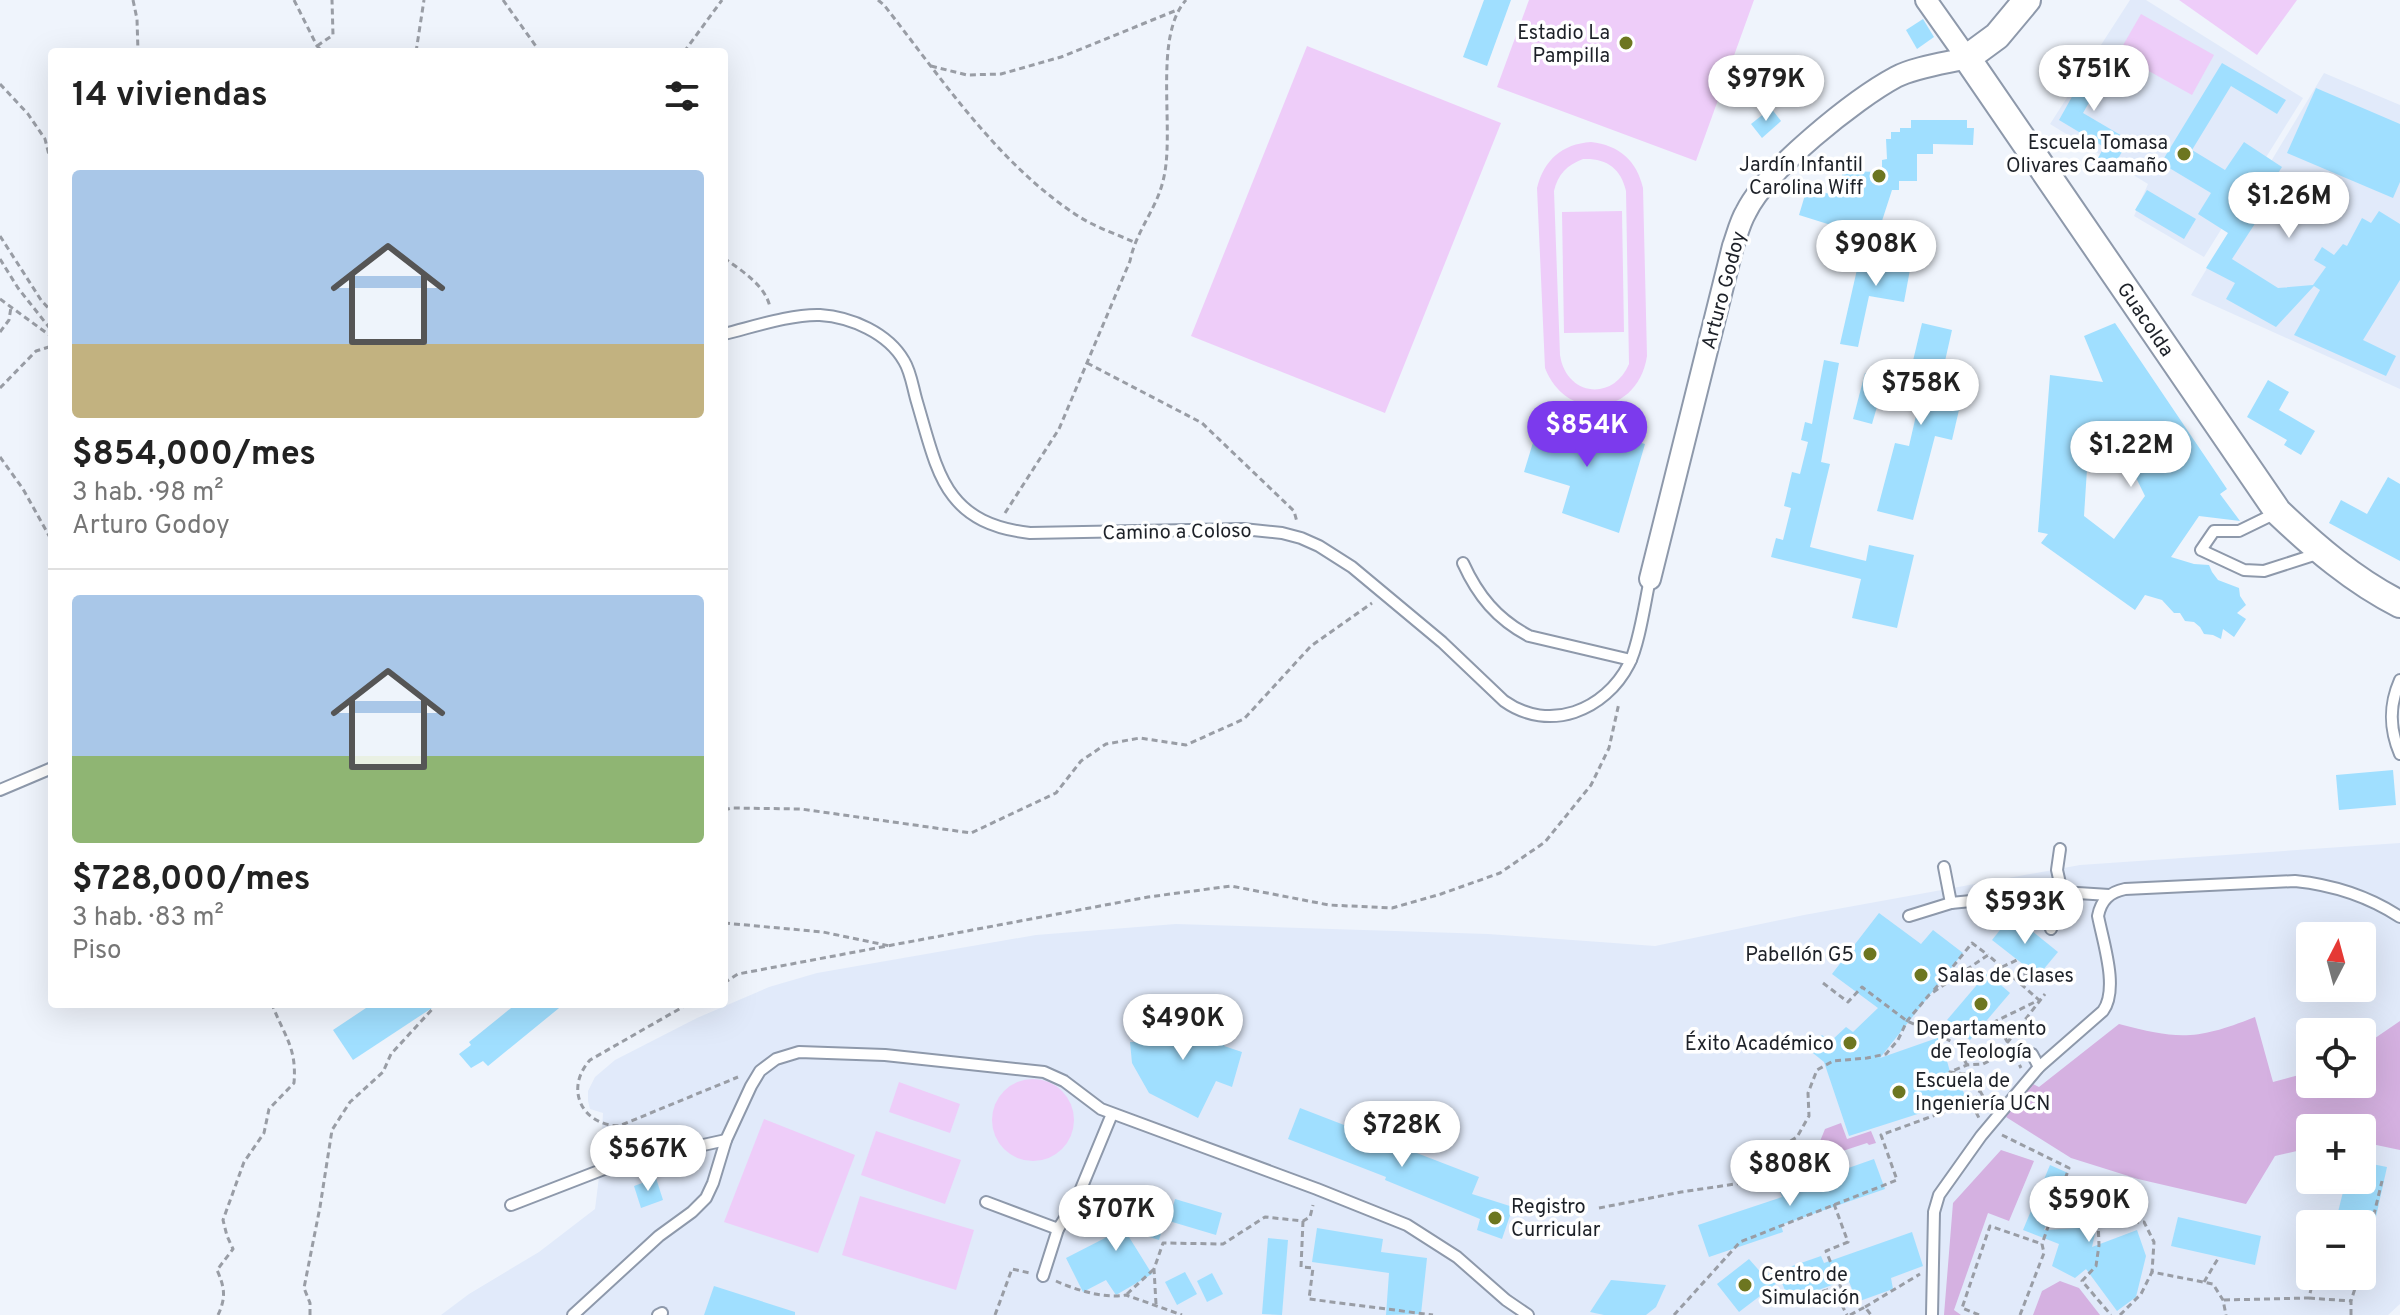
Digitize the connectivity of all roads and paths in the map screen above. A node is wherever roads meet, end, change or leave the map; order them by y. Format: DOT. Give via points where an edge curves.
graph roads {
  1 [pos="133,0"];
  2 [pos="294,0"];
  3 [pos="332,0"];
  4 [pos="424,0"];
  5 [pos="503,0"];
  6 [pos="722,0"];
  7 [pos="878,0"];
  8 [pos="1186,0"];
  9 [pos="1926,0"];
  10 [pos="2027,0"];
  11 [pos="1177,10"];
  12 [pos="317,46"];
  13 [pos="138,48"];
  14 [pos="417,48"];
  15 [pos="537,48"];
  16 [pos="687,48"];
  17 [pos="1967,58"];
  18 [pos="931,66"];
  19 [pos="0,84"];
  20 [pos="48,151"];
  21 [pos="0,236"];
  22 [pos="1134,242"];
  23 [pos="0,259"];
  24 [pos="728,261"];
  25 [pos="0,299"];
  26 [pos="11,307"];
  27 [pos="48,308"];
  28 [pos="773,323"];
  29 [pos="48,329"];
  30 [pos="48,331"];
  31 [pos="0,332"];
  32 [pos="728,333"];
  33 [pos="48,347"];
  34 [pos="1087,363"];
  35 [pos="0,388"];
  36 [pos="0,457"];
  37 [pos="2278,512"];
  38 [pos="996,526"];
  39 [pos="48,534"];
  40 [pos="1301,538"];
  41 [pos="2323,552"];
  42 [pos="1463,563"];
  43 [pos="1650,579"];
  44 [pos="1384,594"];
  45 [pos="2400,604"];
  46 [pos="1629,664"];
  47 [pos="2400,680"];
  48 [pos="2400,754"];
  49 [pos="48,770"];
  50 [pos="0,790"];
  51 [pos="728,809"];
  52 [pos="2060,849"];
  53 [pos="1944,867"];
  54 [pos="2062,892"];
  55 [pos="2109,895"];
  56 [pos="1951,903"];
  57 [pos="1909,916"];
  58 [pos="2400,917"];
  59 [pos="728,923"];
  60 [pos="2051,929"];
  61 [pos="892,946"];
  62 [pos="1988,955"];
  63 [pos="2017,960"];
  64 [pos="2002,967"];
  65 [pos="2033,972"];
  66 [pos="2014,978"];
  67 [pos="728,980"];
  68 [pos="1823,983"];
  69 [pos="2045,994"];
  70 [pos="1929,995"];
  71 [pos="2039,1000"];
  72 [pos="273,1008"];
  73 [pos="433,1008"];
  74 [pos="681,1008"];
  75 [pos="1992,1015"];
  76 [pos="1907,1021"];
  77 [pos="1996,1021"];
  78 [pos="2007,1043"];
  79 [pos="2032,1054"];
  80 [pos="766,1065"];
  81 [pos="1967,1065"];
  82 [pos="2039,1067"];
  83 [pos="1980,1091"];
  84 [pos="1971,1102"];
  85 [pos="1992,1112"];
  86 [pos="1112,1114"];
  87 [pos="1985,1122"];
  88 [pos="1999,1134"];
  89 [pos="726,1140"];
  90 [pos="2382,1181"];
  91 [pos="1317,1189"];
  92 [pos="986,1202"];
  93 [pos="1834,1204"];
  94 [pos="511,1205"];
  95 [pos="1599,1208"];
  96 [pos="2054,1210"];
  97 [pos="2375,1210"];
  98 [pos="1303,1221"];
  99 [pos="2098,1221"];
  100 [pos="1058,1229"];
  101 [pos="2042,1244"];
  102 [pos="2219,1257"];
  103 [pos="1154,1269"];
  104 [pos="2152,1272"];
  105 [pos="1932,1273"];
  106 [pos="1043,1276"];
  107 [pos="2204,1282"];
  108 [pos="2311,1290"];
  109 [pos="2355,1290"];
  110 [pos="1813,1292"];
  111 [pos="1126,1295"];
  112 [pos="1838,1297"];
  113 [pos="2309,1298"];
  114 [pos="2223,1300"];
  115 [pos="2351,1301"];
  116 [pos="1156,1304"];
  117 [pos="1865,1307"];
  118 [pos="218,1315"];
  119 [pos="310,1315"];
  120 [pos="573,1315"];
  121 [pos="995,1315"];
  122 [pos="1182,1315"];
  123 [pos="1433,1315"];
  124 [pos="1528,1315"];
  125 [pos="1674,1315"];
  126 [pos="1849,1315"];
  127 [pos="1871,1315"];
  128 [pos="1932,1315"];
  129 [pos="1979,1315"];
  130 [pos="2020,1315"];
  131 [pos="2111,1315"];
  132 [pos="2120,1315"];
  133 [pos="2226,1315"];
  134 [pos="2351,1315"];
  1 -- 13 [label="path"];
  2 -- 12 [label="path"];
  3 -- 12 [label="path" via="333,35"];
  4 -- 14 [label="path"];
  5 -- 15 [label="path"];
  6 -- 16 [label="path"];
  7 -- 18 [label="path"];
  8 -- 11 [label="path"];
  9 -- 17 [label="street, Guacolda"];
  10 -- 17 [label="street, Arturo Godoy" via="1997,36"];
  11 -- 18 [label="path" via="1061,57 1001,74 967,75"];
  11 -- 22 [label="path" via="1168,50 1163,181"];
  17 -- 37 [label="street, Guacolda"];
  17 -- 43 [label="street, Arturo Godoy" via="1898,76 1851,107 1787,160 1746,210"];
  18 -- 22 [label="path" via="984,133 1038,184 1079,217"];
  19 -- 20 [label="path" via="28,114"];
  21 -- 27 [label="path"];
  22 -- 34 [label="path"];
  23 -- 29 [label="path"];
  24 -- 28 [label="path" via="767,295"];
  25 -- 26 [label="path"];
  26 -- 30 [label="path"];
  26 -- 31 [label="path"];
  28 -- 32 [label="lane, Camino a Coloso"];
  28 -- 38 [label="lane, Camino a Coloso" via="803,316 834,317 887,342 905,362 946,488 968,511"];
  33 -- 35 [label="path" via="36,351"];
  34 -- 38 [label="path" via="1059,429"];
  34 -- 40 [label="path" via="1202,423 1294,511"];
  36 -- 39 [label="path"];
  37 -- 41 [label="street, Guacolda"];
  37 -- 41 [label="lane" via="2239,531 2214,531 2201,550 2244,570 2264,571"];
  38 -- 40 [label="lane, Camino a Coloso" via="1030,533 1243,529"];
  40 -- 44 [label="lane, Camino a Coloso" via="1336,556"];
  41 -- 45 [label="street, Guacolda"];
  42 -- 46 [label="lane" via="1481,598 1515,629"];
  43 -- 46 [label="lane, Camino a Coloso"];
  44 -- 46 [label="lane, Camino a Coloso" via="1504,701 1536,716 1587,708 1605,697"];
  44 -- 51 [label="path" via="1311,646 1244,719 1186,745 1140,738 1106,744 1081,761 1056,793 971,833 801,809"];
  46 -- 61 [label="path" via="1609,748 1591,785 1545,842 1500,873 1392,908 1329,905 1231,886"];
  47 -- 48 [label="lane" via="2391,714"];
  49 -- 50 [label="lane"];
  52 -- 54 [label="lane"];
  53 -- 56 [label="lane"];
  54 -- 55 [label="lane"];
  54 -- 56 [label="lane"];
  54 -- 60 [label="lane"];
  55 -- 58 [label="lane" via="2125,889 2295,881 2354,893"];
  55 -- 82 [label="lane" via="2098,916 2110,1000"];
  56 -- 57 [label="lane"];
  59 -- 61 [label="path" via="823,932"];
  61 -- 67 [label="path" via="738,974"];
  62 -- 64 [label="path"];
  62 -- 70 [label="path"];
  62 -- 70 [label="path" via="1972,943"];
  63 -- 64 [label="path"];
  64 -- 66 [label="path"];
  65 -- 66 [label="path"];
  66 -- 71 [label="path"];
  68 -- 76 [label="path" via="1848,1002 1862,987"];
  69 -- 71 [label="path"];
  70 -- 76 [label="path"];
  71 -- 77 [label="path"];
  71 -- 78 [label="path"];
  72 -- 118 [label="path" via="293,1048 294,1083 269,1109 264,1133 244,1162 223,1220 233,1249 217,1270 224,1306"];
  73 -- 119 [label="path" via="391,1054 383,1072 350,1102 332,1130 304,1288"];
  74 -- 80 [label="path" via="584,1067 578,1094 592,1118 609,1125 628,1123"];
  75 -- 77 [label="path"];
  76 -- 81 [label="path" via="1955,1043"];
  76 -- 95 [label="path" via="1886,1054 1833,1061 1817,1070 1808,1093 1809,1116 1797,1137 1765,1157 1742,1183"];
  77 -- 78 [label="path"];
  78 -- 81 [label="path" via="2015,1056"];
  79 -- 82 [label="lane"];
  80 -- 86 [label="lane" via="799,1052 1033,1070 1064,1081"];
  80 -- 89 [label="lane"];
  81 -- 83 [label="path" via="1950,1072 1974,1075"];
  82 -- 105 [label="lane" via="1939,1195"];
  83 -- 84 [label="path"];
  83 -- 85 [label="path"];
  84 -- 87 [label="path"];
  84 -- 93 [label="path" via="1881,1135 1897,1180"];
  86 -- 91 [label="lane"];
  86 -- 100 [label="lane" via="1076,1201"];
  88 -- 96 [label="path" via="2069,1168"];
  89 -- 94 [label="lane" via="617,1164"];
  89 -- 120 [label="lane" via="706,1198"];
  90 -- 97 [label="path"];
  91 -- 98 [label="path" via="1310,1217"];
  91 -- 124 [label="lane" via="1435,1241"];
  92 -- 100 [label="lane"];
  93 -- 112 [label="path" via="1848,1242 1826,1251 1844,1295"];
  93 -- 125 [label="path" via="1740,1242"];
  96 -- 99 [label="path"];
  96 -- 101 [label="path"];
  98 -- 103 [label="path" via="1265,1217 1223,1244 1163,1243"];
  98 -- 123 [label="path" via="1301,1267 1313,1268 1309,1299"];
  99 -- 104 [label="path" via="2144,1222 2154,1242"];
  99 -- 131 [label="path" via="2096,1266 2082,1281"];
  100 -- 106 [label="lane"];
  101 -- 129 [label="path" via="1990,1226 1962,1308"];
  101 -- 130 [label="path" via="2044,1253"];
  102 -- 107 [label="path"];
  103 -- 111 [label="path"];
  103 -- 116 [label="path"];
  104 -- 107 [label="path"];
  104 -- 132 [label="path" via="2141,1294"];
  105 -- 117 [label="path" via="1918,1275"];
  105 -- 128 [label="lane"];
  106 -- 111 [label="path" via="1073,1289"];
  106 -- 121 [label="path" via="1012,1269"];
  107 -- 114 [label="path" via="2213,1284"];
  108 -- 113 [label="path"];
  109 -- 115 [label="path"];
  110 -- 112 [label="path" via="1809,1296 1833,1288"];
  111 -- 116 [label="path"];
  112 -- 126 [label="path"];
  113 -- 114 [label="path"];
  113 -- 115 [label="path"];
  114 -- 133 [label="path"];
  115 -- 134 [label="path"];
  116 -- 122 [label="path"];
  117 -- 126 [label="path"];
  117 -- 127 [label="path"];
}
